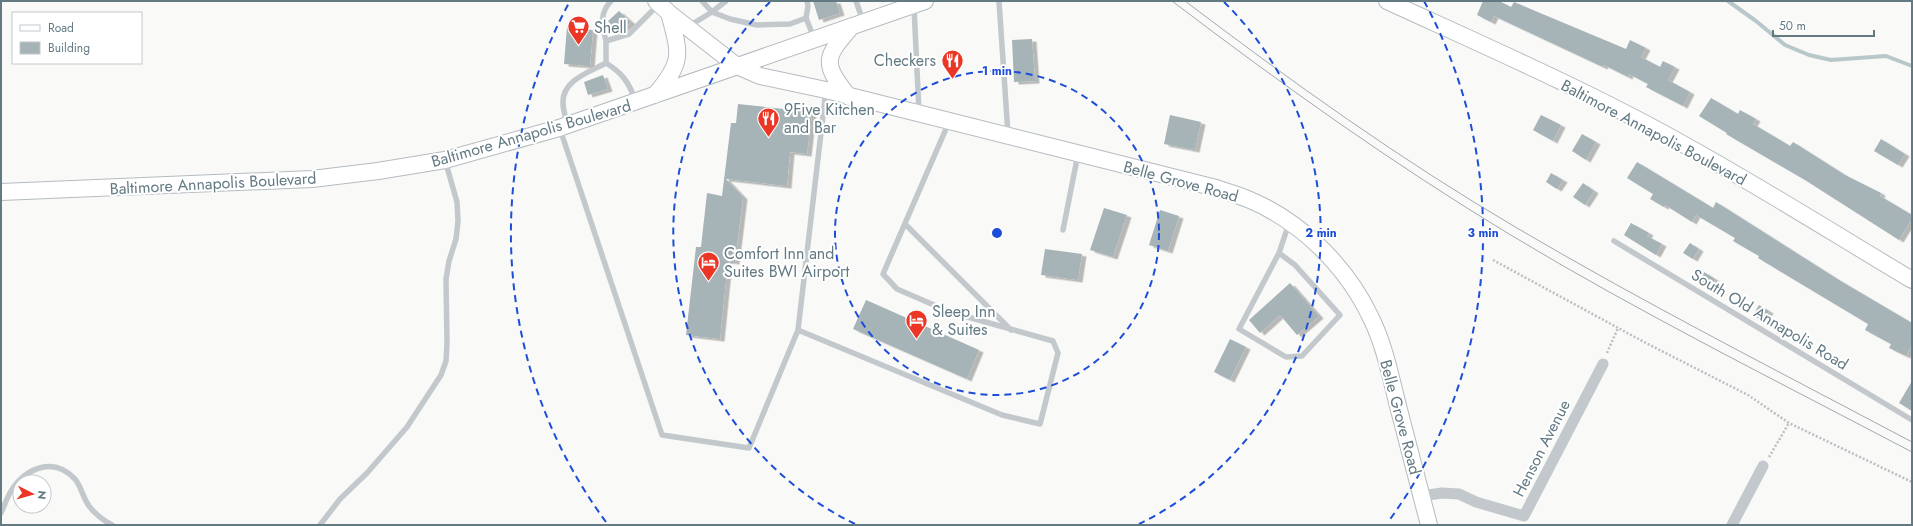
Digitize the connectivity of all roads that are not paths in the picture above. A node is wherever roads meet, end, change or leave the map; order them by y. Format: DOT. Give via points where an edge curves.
graph roads {
  1 [pos="611,1"];
  2 [pos="702,1"];
  3 [pos="726,1"];
  4 [pos="807,1"];
  5 [pos="856,1"];
  6 [pos="999,1"];
  7 [pos="1386,1"];
  8 [pos="920,3"];
  9 [pos="661,6"];
  10 [pos="712,12"];
  11 [pos="806,18"];
  12 [pos="858,23"];
  13 [pos="687,28"];
  14 [pos="814,39"];
  15 [pos="606,41"];
  16 [pos="606,63"];
  17 [pos="737,66"];
  18 [pos="826,90"];
  19 [pos="654,96"];
  20 [pos="849,97"];
  21 [pos="636,102"];
  22 [pos="919,114"];
  23 [pos="949,122"];
  24 [pos="563,126"];
  25 [pos="1008,136"];
  26 [pos="1078,154"];
  27 [pos="445,160"];
  28 [pos="1,192"];
  29 [pos="1289,223"];
  30 [pos="905,224"];
  31 [pos="1063,230"];
  32 [pos="1614,240"];
  33 [pos="1279,253"];
  34 [pos="1912,280"];
  35 [pos="798,330"];
  36 [pos="1012,331"];
  37 [pos="1603,364"];
  38 [pos="1912,420"];
  39 [pos="1763,466"];
  40 [pos="1421,496"];
  41 [pos="1,514"];
  42 [pos="112,525"];
  43 [pos="320,525"];
  44 [pos="1429,525"];
  45 [pos="1732,525"];
  1 -- 15 [label="lane" via="603,13 602,23"];
  2 -- 10 [label="lane"];
  3 -- 10 [label="lane"];
  4 -- 11 [label="lane"];
  5 -- 12 [label="lane"];
  6 -- 25 [label="lane"];
  7 -- 34 [label="main road, Baltimore Annapolis Boulevard" via="1590,96 1680,142"];
  8 -- 12 [label="main road, Baltimore Annapolis Boulevard"];
  8 -- 22 [label="lane"];
  9 -- 13 [label="main road, Belle Grove Road"];
  9 -- 15 [label="lane" via="629,34"];
  9 -- 19 [label="main road" via="678,51 676,65 670,77"];
  10 -- 11 [label="lane" via="757,25 790,24"];
  10 -- 13 [label="lane"];
  11 -- 14 [label="lane"];
  12 -- 14 [label="main road, Baltimore Annapolis Boulevard"];
  12 -- 20 [label="main road" via="836,45 830,55 829,65 833,76"];
  13 -- 17 [label="main road, Belle Grove Road"];
  14 -- 17 [label="main road, Baltimore Annapolis Boulevard"];
  15 -- 16 [label="lane"];
  16 -- 21 [label="lane" via="628,81"];
  16 -- 24 [label="lane" via="569,85 564,94"];
  17 -- 18 [label="main road, Belle Grove Road" via="760,76"];
  17 -- 19 [label="main road, Baltimore Annapolis Boulevard"];
  18 -- 20 [label="main road, Belle Grove Road"];
  18 -- 35 [label="lane"];
  19 -- 21 [label="main road, Baltimore Annapolis Boulevard"];
  20 -- 22 [label="main road, Belle Grove Road"];
  21 -- 24 [label="main road, Baltimore Annapolis Boulevard"];
  22 -- 23 [label="main road, Belle Grove Road"];
  23 -- 25 [label="main road, Belle Grove Road"];
  23 -- 30 [label="lane"];
  24 -- 27 [label="main road, Baltimore Annapolis Boulevard"];
  24 -- 35 [label="lane" via="662,436 749,448"];
  25 -- 26 [label="main road, Belle Grove Road"];
  26 -- 29 [label="main road, Belle Grove Road" via="1216,188 1250,200"];
  26 -- 31 [label="lane"];
  27 -- 28 [label="main road, Baltimore Annapolis Boulevard" via="312,179"];
  27 -- 43 [label="lane" via="458,202 456,239 446,279 446,361 441,375 407,427 367,473 340,499"];
  29 -- 33 [label="lane"];
  29 -- 40 [label="main road, Belle Grove Road" via="1329,256 1353,286 1371,318 1387,362"];
  30 -- 36 [label="lane"];
  30 -- 36 [label="lane" via="883,274 897,289 950,312"];
  32 -- 38 [label="lane, South Old Annapolis Road"];
  33 -- 33 [label="lane" via="1238,329 1286,357 1302,356 1340,315 1295,265"];
  35 -- 36 [label="lane" via="1002,415 1040,424 1058,353 1056,346 1054,341 1047,338"];
  37 -- 40 [label="street, Henson Avenue" via="1524,516 1476,502 1459,494"];
  39 -- 45 [label="street"];
  40 -- 44 [label="main road, Belle Grove Road"];
  41 -- 42 [label="lane" via="11,491 23,478 36,469 50,465 61,468 75,479 89,506"];
}
